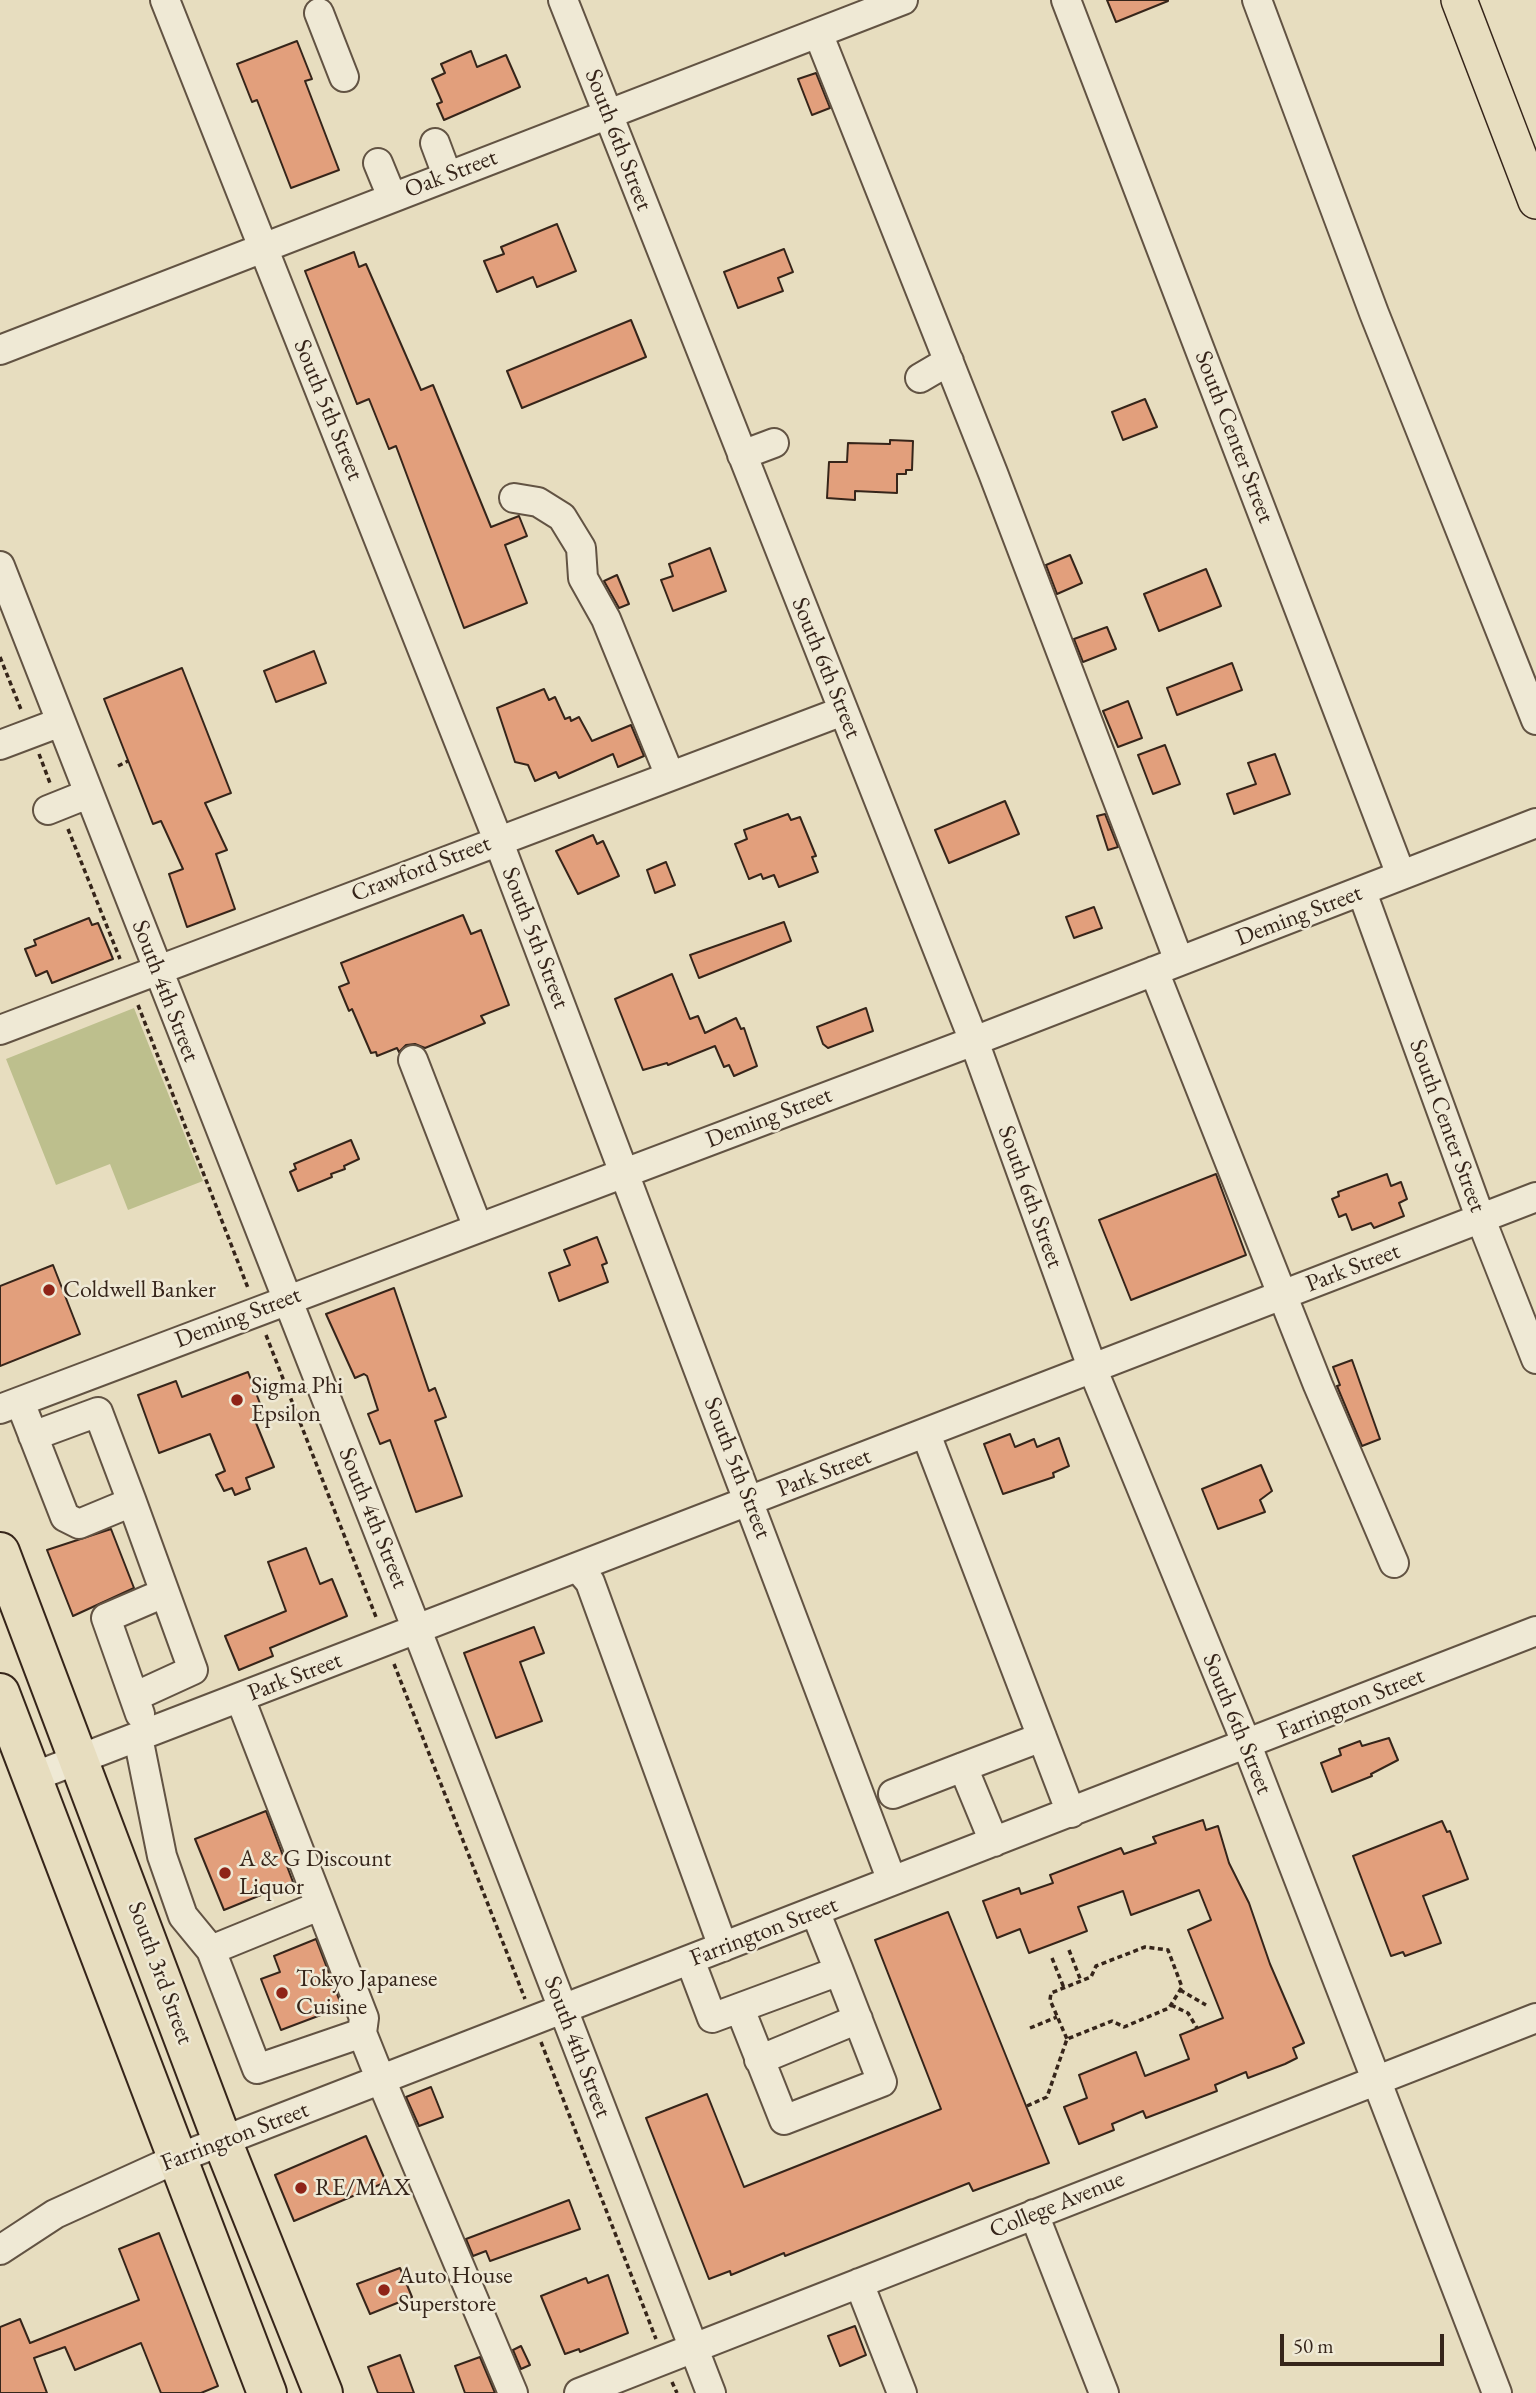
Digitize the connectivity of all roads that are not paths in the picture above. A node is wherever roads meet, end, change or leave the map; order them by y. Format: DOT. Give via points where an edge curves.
graph roads {
  1 [pos="165,0"];
  2 [pos="563,0"];
  3 [pos="903,0"];
  4 [pos="1066,0"];
  5 [pos="1257,0"];
  6 [pos="1459,0"];
  7 [pos="319,13"];
  8 [pos="818,33"];
  9 [pos="344,77"];
  10 [pos="608,113"];
  11 [pos="435,143"];
  12 [pos="378,163"];
  13 [pos="447,175"];
  14 [pos="392,197"];
  15 [pos="1536,201"];
  16 [pos="264,247"];
  17 [pos="0,351"];
  18 [pos="949,361"];
  19 [pos="920,379"];
  20 [pos="774,443"];
  21 [pos="742,455"];
  22 [pos="514,498"];
  23 [pos="0,566"];
  24 [pos="843,711"];
  25 [pos="1536,720"];
  26 [pos="61,722"];
  27 [pos="0,745"];
  28 [pos="670,776"];
  29 [pos="88,794"];
  30 [pos="53,808"];
  31 [pos="1536,823"];
  32 [pos="498,840"];
  33 [pos="1401,875"];
  34 [pos="1362,892"];
  35 [pos="1167,966"];
  36 [pos="156,970"];
  37 [pos="0,1030"];
  38 [pos="974,1041"];
  39 [pos="412,1060"];
  40 [pos="625,1173"];
  41 [pos="1536,1197"];
  42 [pos="1480,1217"];
  43 [pos="478,1228"];
  44 [pos="1283,1295"];
  45 [pos="286,1299"];
  46 [pos="1536,1359"];
  47 [pos="1093,1370"];
  48 [pos="10,1405"];
  49 [pos="926,1434"];
  50 [pos="33,1436"];
  51 [pos="750,1501"];
  52 [pos="132,1502"];
  53 [pos="0,1552"];
  54 [pos="1394,1563"];
  55 [pos="578,1567"];
  56 [pos="164,1592"];
  57 [pos="417,1630"];
  58 [pos="1536,1631"];
  59 [pos="0,1693"];
  60 [pos="134,1697"];
  61 [pos="240,1698"];
  62 [pos="143,1735"];
  63 [pos="1042,1737"];
  64 [pos="1247,1745"];
  65 [pos="80,1759"];
  66 [pos="963,1767"];
  67 [pos="33,1777"];
  68 [pos="893,1794"];
  69 [pos="1071,1813"];
  70 [pos="994,1843"];
  71 [pos="892,1881"];
  72 [pos="319,1906"];
  73 [pos="816,1911"];
  74 [pos="183,1916"];
  75 [pos="723,1947"];
  76 [pos="211,1950"];
  77 [pos="153,1955"];
  78 [pos="690,1960"];
  79 [pos="839,1971"];
  80 [pos="740,2008"];
  81 [pos="563,2010"];
  82 [pos="1536,2018"];
  83 [pos="858,2020"];
  84 [pos="362,2033"];
  85 [pos="760,2060"];
  86 [pos="1375,2080"];
  87 [pos="380,2081"];
  88 [pos="223,2143"];
  89 [pos="176,2160"];
  90 [pos="1034,2214"];
  91 [pos="0,2250"];
  92 [pos="859,2283"];
  93 [pos="694,2349"];
  94 [pos="267,2393"];
  95 [pos="323,2393"];
  96 [pos="513,2393"];
  97 [pos="579,2393"];
  98 [pos="711,2393"];
  99 [pos="902,2393"];
  100 [pos="1104,2393"];
  101 [pos="1497,2393"];
  1 -- 16 [label="street, South 5th Street"];
  2 -- 10 [label="street, South 6th Street"];
  3 -- 8 [label="street, Oak Street"];
  4 -- 33 [label="street, South Center Street"];
  5 -- 25 [label="street" via="1374,313"];
  6 -- 15 [label="main road"];
  7 -- 9 [label="street"];
  8 -- 10 [label="street, Oak Street"];
  8 -- 18 [label="street"];
  10 -- 13 [label="street, Oak Street"];
  10 -- 21 [label="street, South 6th Street"];
  11 -- 13 [label="street"];
  12 -- 14 [label="street"];
  13 -- 14 [label="street, Oak Street"];
  14 -- 16 [label="street, Oak Street"];
  16 -- 17 [label="street, Oak Street"];
  16 -- 32 [label="street, South 5th Street"];
  18 -- 19 [label="street"];
  18 -- 35 [label="street"];
  20 -- 21 [label="street"];
  21 -- 24 [label="street, South 6th Street"];
  22 -- 28 [label="street" via="538,502 562,517 581,548 583,578 610,630"];
  23 -- 26 [label="street, South 4th Street"];
  24 -- 28 [label="street, Crawford Street"];
  24 -- 38 [label="street, South 6th Street"];
  26 -- 27 [label="street"];
  26 -- 29 [label="street, South 4th Street"];
  28 -- 32 [label="street, Crawford Street"];
  29 -- 30 [label="street"];
  29 -- 36 [label="street, South 4th Street"];
  31 -- 33 [label="street, Deming Street"];
  32 -- 36 [label="street, Crawford Street"];
  32 -- 40 [label="street, South 5th Street"];
  33 -- 34 [label="street, Deming Street"];
  34 -- 35 [label="street, Deming Street"];
  34 -- 42 [label="street, South Center Street"];
  35 -- 38 [label="street, Deming Street"];
  35 -- 44 [label="street"];
  36 -- 37 [label="street, Crawford Street"];
  36 -- 45 [label="street, South 4th Street"];
  38 -- 40 [label="street, Deming Street"];
  38 -- 47 [label="street, South 6th Street"];
  39 -- 43 [label="street"];
  40 -- 43 [label="street, Deming Street"];
  40 -- 51 [label="street, South 5th Street"];
  41 -- 42 [label="street, Park Street"];
  42 -- 44 [label="street, Park Street"];
  42 -- 46 [label="street, South Center Street"];
  43 -- 45 [label="street, Deming Street"];
  44 -- 47 [label="street, Park Street"];
  44 -- 54 [label="street"];
  45 -- 48 [label="street, Deming Street"];
  45 -- 57 [label="street, South 4th Street"];
  47 -- 49 [label="street, Park Street"];
  47 -- 64 [label="street, South 6th Street"];
  48 -- 50 [label="street"];
  49 -- 51 [label="street, Park Street"];
  49 -- 63 [label="street"];
  50 -- 52 [label="street" via="65,1517 79,1524"];
  50 -- 52 [label="street" via="98,1412"];
  51 -- 55 [label="street, Park Street"];
  51 -- 71 [label="street, South 5th Street"];
  52 -- 56 [label="street"];
  53 -- 65 [label="highway, South 3rd Street"];
  55 -- 57 [label="street, Park Street"];
  55 -- 75 [label="street" via="590,1582"];
  56 -- 60 [label="street" via="106,1618"];
  56 -- 60 [label="street" via="193,1670"];
  57 -- 61 [label="street, Park Street"];
  57 -- 81 [label="street, South 4th Street"];
  58 -- 64 [label="street, Farrington Street"];
  59 -- 67 [label="highway, South 3rd Street"];
  60 -- 62 [label="street"];
  61 -- 62 [label="street, Park Street"];
  61 -- 72 [label="street"];
  62 -- 65 [label="street, Park Street"];
  62 -- 74 [label="street" via="162,1856"];
  63 -- 66 [label="street"];
  63 -- 69 [label="street"];
  64 -- 69 [label="street, Farrington Street"];
  64 -- 86 [label="street, South 6th Street"];
  65 -- 67 [label="street, Park Street"];
  65 -- 77 [label="highway, South 3rd Street"];
  66 -- 68 [label="street"];
  66 -- 70 [label="street"];
  67 -- 89 [label="highway, South 3rd Street"];
  69 -- 70 [label="street, Farrington Street"];
  70 -- 71 [label="street, Farrington Street"];
  71 -- 73 [label="street, Farrington Street"];
  72 -- 76 [label="street"];
  72 -- 84 [label="street" via="364,2018"];
  73 -- 75 [label="street, Farrington Street"];
  73 -- 79 [label="street"];
  74 -- 76 [label="street"];
  74 -- 77 [label="street"];
  75 -- 78 [label="street, Farrington Street"];
  76 -- 84 [label="street" via="257,2070"];
  77 -- 88 [label="highway, South 3rd Street"];
  78 -- 80 [label="street" via="712,2018"];
  78 -- 81 [label="street, Farrington Street"];
  79 -- 80 [label="street"];
  79 -- 83 [label="street"];
  80 -- 85 [label="street"];
  81 -- 87 [label="street, Farrington Street"];
  81 -- 93 [label="street, South 4th Street"];
  82 -- 86 [label="street, College Avenue"];
  83 -- 85 [label="street"];
  83 -- 85 [label="street" via="882,2082 784,2120"];
  84 -- 87 [label="street"];
  86 -- 90 [label="street, College Avenue"];
  86 -- 101 [label="street, South 6th Street"];
  87 -- 88 [label="street, Farrington Street"];
  87 -- 96 [label="street"];
  88 -- 89 [label="street, Farrington Street"];
  88 -- 95 [label="highway, South 3rd Street"];
  89 -- 91 [label="street, Farrington Street" via="55,2214"];
  89 -- 94 [label="highway, South 3rd Street"];
  90 -- 92 [label="street, College Avenue"];
  90 -- 100 [label="street"];
  92 -- 93 [label="street, College Avenue"];
  92 -- 99 [label="street"];
  93 -- 97 [label="street, College Avenue"];
  93 -- 98 [label="street, South 4th Street"];
}
